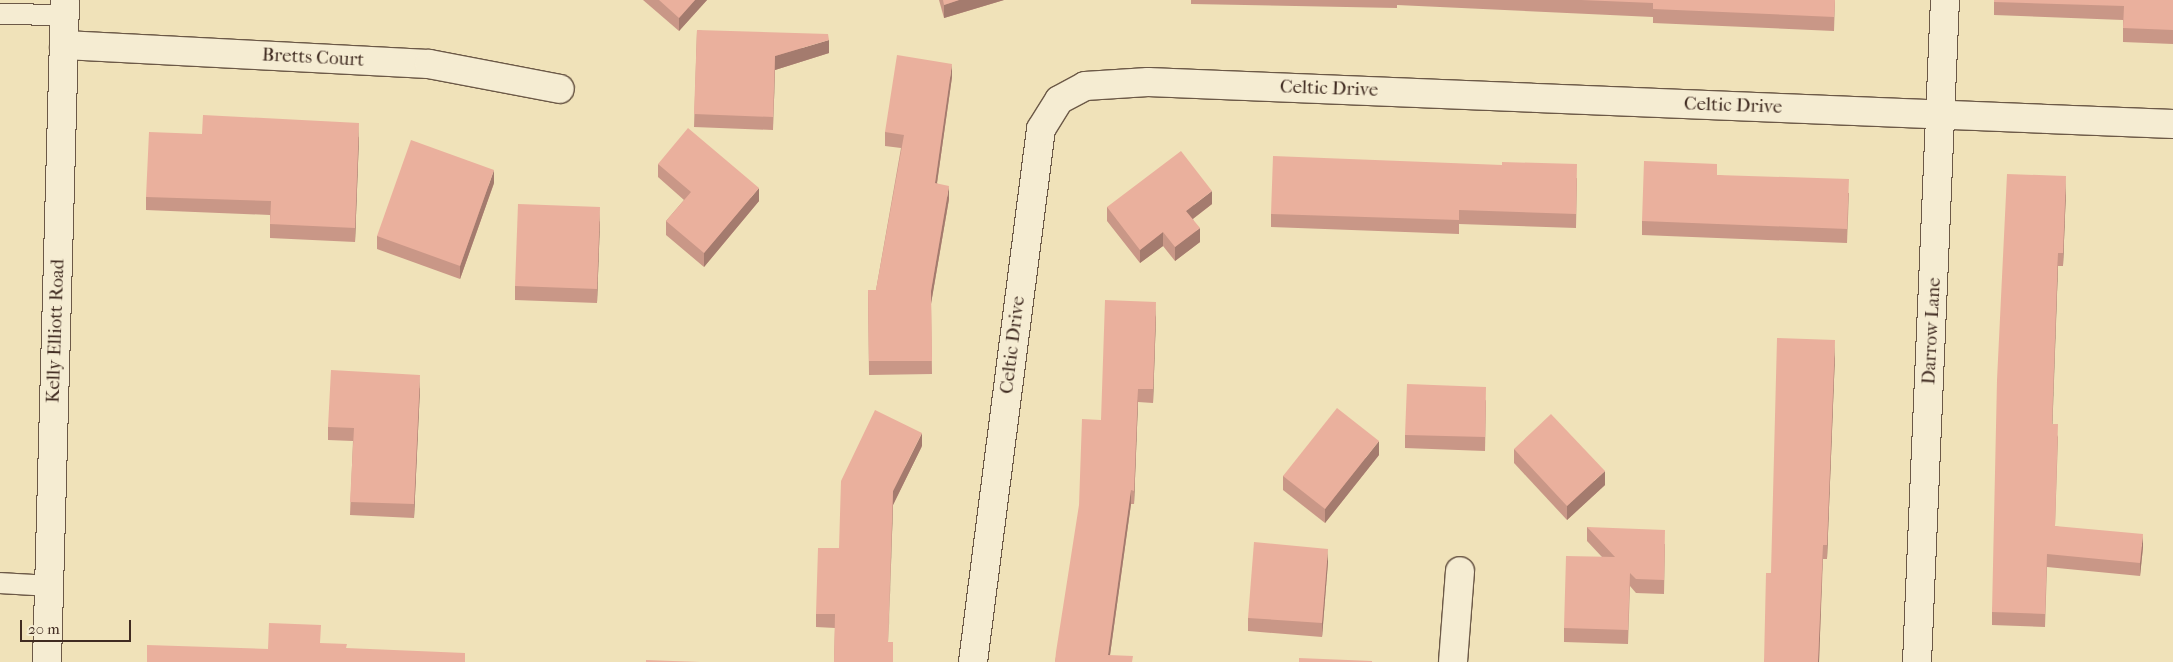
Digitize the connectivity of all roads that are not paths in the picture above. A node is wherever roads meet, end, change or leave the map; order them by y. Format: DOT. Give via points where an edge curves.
graph roads {
  1 [pos="1945,0"];
  2 [pos="65,8"];
  3 [pos="0,14"];
  4 [pos="64,45"];
  5 [pos="560,89"];
  6 [pos="1942,114"];
  7 [pos="2173,124"];
  8 [pos="1460,571"];
  9 [pos="0,582"];
  10 [pos="50,586"];
  11 [pos="47,662"];
  12 [pos="973,662"];
  13 [pos="1453,662"];
  14 [pos="1917,662"];
  1 -- 6 [label="street, Darrow Lane"];
  2 -- 3 [label="lane"];
  2 -- 4 [label="street, Kelly Elliott Road"];
  4 -- 5 [label="street, Bretts Court" via="429,64"];
  4 -- 10 [label="street, Kelly Elliott Road"];
  6 -- 7 [label="street, Celtic Drive"];
  6 -- 12 [label="street, Celtic Drive" via="1148,82 1085,86 1059,100 1041,129"];
  6 -- 14 [label="street, Darrow Lane"];
  8 -- 13 [label="street"];
  9 -- 10 [label="lane"];
  10 -- 11 [label="street, Kelly Elliott Road"];
}
